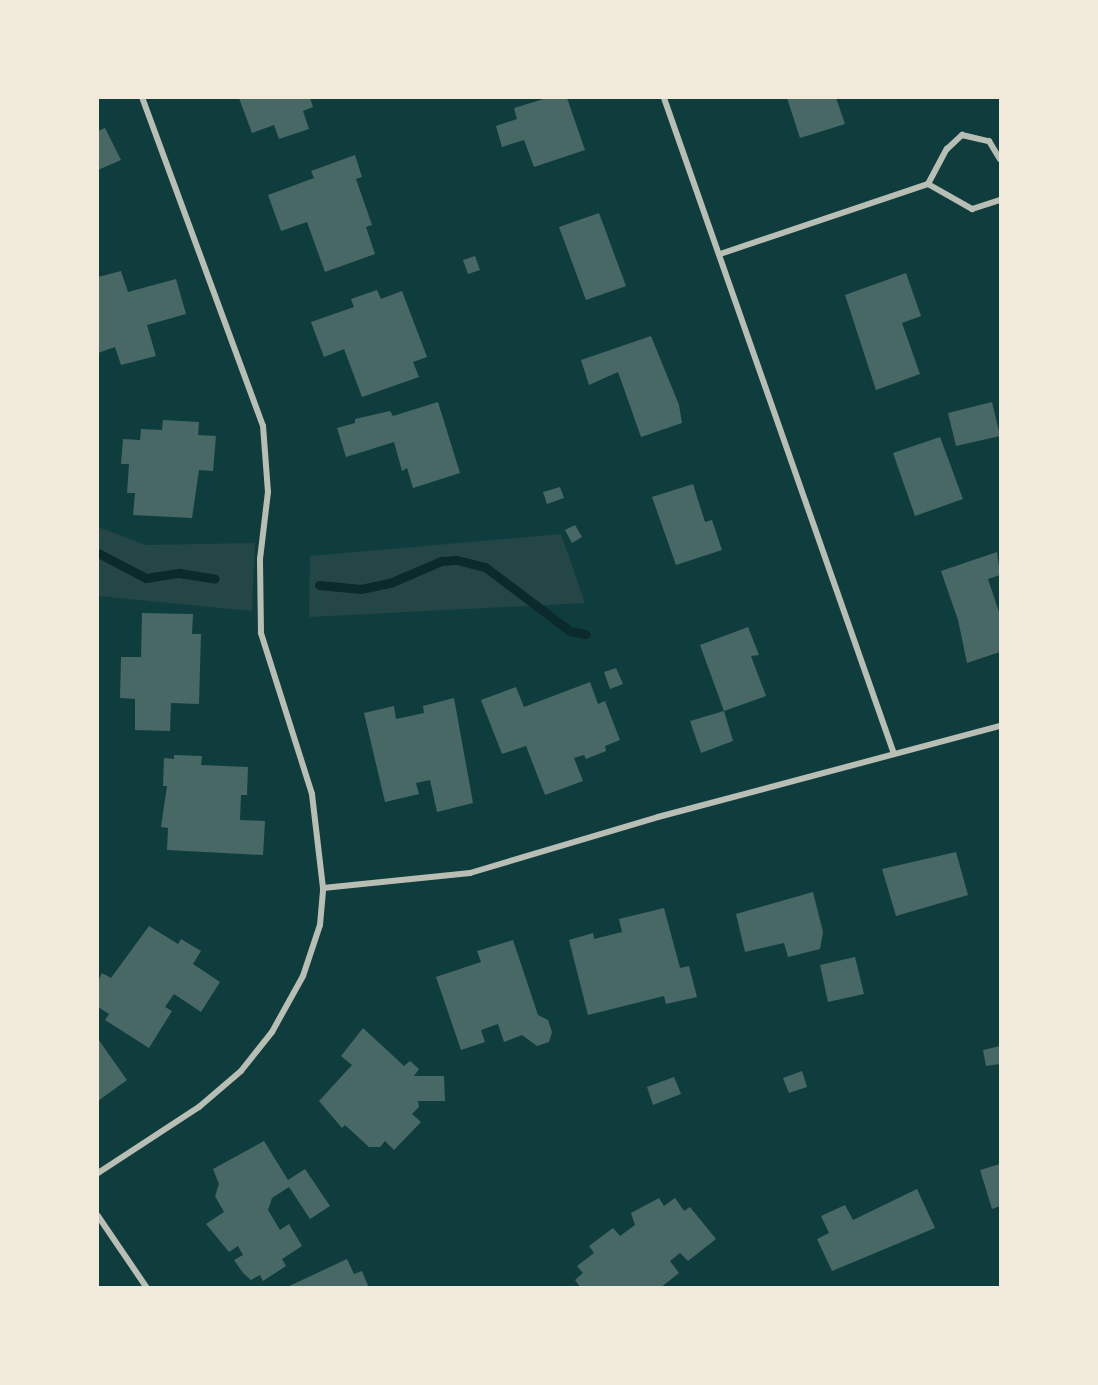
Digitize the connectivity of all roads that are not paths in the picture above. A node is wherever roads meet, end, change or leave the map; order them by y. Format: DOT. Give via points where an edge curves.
graph roads {
  1 [pos="142,98"];
  2 [pos="664,98"];
  3 [pos="1000,159"];
  4 [pos="928,184"];
  5 [pos="1000,200"];
  6 [pos="720,254"];
  7 [pos="1000,726"];
  8 [pos="894,754"];
  9 [pos="323,888"];
  10 [pos="98,1173"];
  11 [pos="98,1216"];
  12 [pos="147,1287"];
  1 -- 9 [label="street" via="263,426 268,492 260,559 261,633 312,794"];
  2 -- 6 [label="street"];
  3 -- 4 [label="street" via="989,141 962,135 947,149"];
  4 -- 5 [label="street" via="972,209"];
  4 -- 6 [label="street"];
  6 -- 8 [label="street"];
  7 -- 8 [label="street"];
  8 -- 9 [label="street" via="658,817 470,873"];
  9 -- 10 [label="street" via="320,925 303,976 272,1032 241,1071 199,1107"];
  11 -- 12 [label="street"];
}
